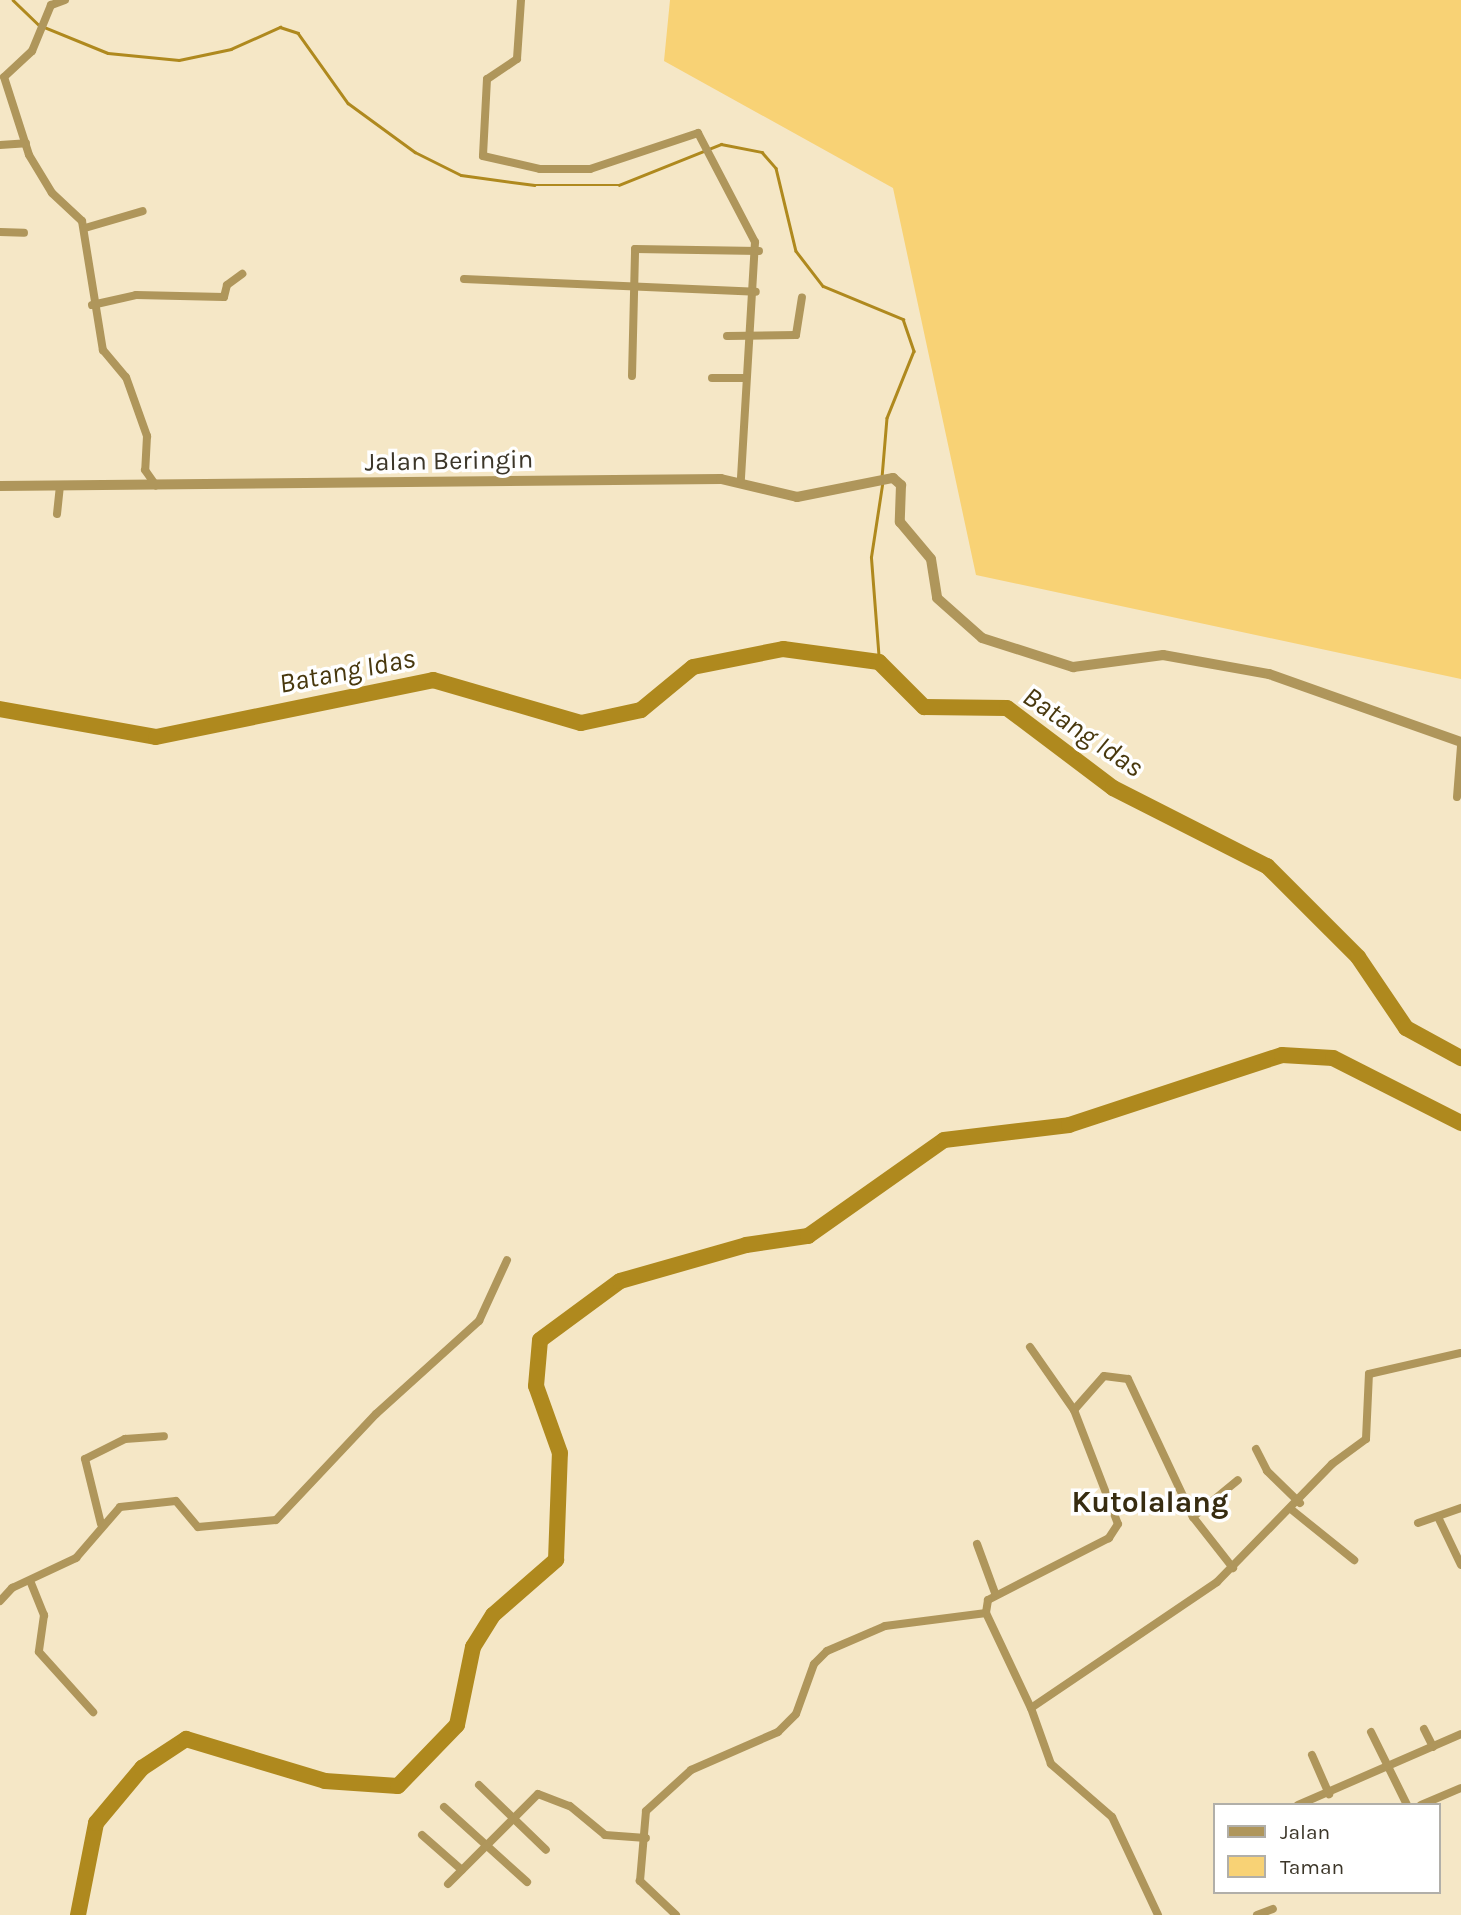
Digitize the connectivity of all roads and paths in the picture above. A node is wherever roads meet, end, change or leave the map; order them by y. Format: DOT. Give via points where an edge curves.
graph roads {
  1 [pos="65,0"];
  2 [pos="521,0"];
  3 [pos="26,143"];
  4 [pos="0,145"];
  5 [pos="143,211"];
  6 [pos="85,228"];
  7 [pos="0,232"];
  8 [pos="24,233"];
  9 [pos="759,251"];
  10 [pos="242,274"];
  11 [pos="464,279"];
  12 [pos="633,288"];
  13 [pos="756,292"];
  14 [pos="802,296"];
  15 [pos="92,305"];
  16 [pos="751,334"];
  17 [pos="727,336"];
  18 [pos="632,376"];
  19 [pos="712,378"];
  20 [pos="746,378"];
  21 [pos="741,481"];
  22 [pos="0,486"];
  23 [pos="60,486"];
  24 [pos="156,486"];
  25 [pos="57,514"];
  26 [pos="1461,744"];
  27 [pos="1457,797"];
  28 [pos="507,1260"];
  29 [pos="1030,1347"];
  30 [pos="1461,1353"];
  31 [pos="1074,1410"];
  32 [pos="164,1436"];
  33 [pos="1256,1448"];
  34 [pos="1238,1480"];
  35 [pos="1300,1503"];
  36 [pos="1461,1508"];
  37 [pos="1292,1510"];
  38 [pos="1193,1517"];
  39 [pos="1438,1517"];
  40 [pos="1418,1523"];
  41 [pos="101,1524"];
  42 [pos="977,1544"];
  43 [pos="1354,1560"];
  44 [pos="1460,1560"];
  45 [pos="1233,1568"];
  46 [pos="31,1583"];
  47 [pos="995,1593"];
  48 [pos="0,1601"];
  49 [pos="986,1613"];
  50 [pos="1031,1708"];
  51 [pos="93,1712"];
  52 [pos="1423,1729"];
  53 [pos="1371,1732"];
  54 [pos="1461,1734"];
  55 [pos="1433,1747"];
  56 [pos="1312,1755"];
  57 [pos="1389,1767"];
  58 [pos="479,1785"];
  59 [pos="1461,1788"];
  60 [pos="1329,1794"];
  61 [pos="1304,1803"];
  62 [pos="1406,1803"];
  63 [pos="1426,1803"];
  64 [pos="444,1807"];
  65 [pos="513,1818"];
  66 [pos="422,1835"];
  67 [pos="646,1838"];
  68 [pos="486,1845"];
  69 [pos="546,1850"];
  70 [pos="462,1870"];
  71 [pos="527,1882"];
  72 [pos="448,1884"];
  73 [pos="1273,1909"];
  74 [pos="676,1915"];
  75 [pos="1158,1915"];
  76 [pos="1256,1915"];
  1 -- 3 [label="street" via="45,14 32,51 5,77"];
  2 -- 9 [label="street" via="517,59 486,79 486,158 540,169 590,169 658,150 690,132 702,141"];
  3 -- 4 [label="street"];
  3 -- 6 [label="street" via="52,193"];
  5 -- 6 [label="street"];
  6 -- 15 [label="street"];
  7 -- 8 [label="street"];
  9 -- 12 [label="street" via="638,247"];
  9 -- 13 [label="street"];
  10 -- 15 [label="street" via="222,298 136,295"];
  11 -- 12 [label="street"];
  12 -- 13 [label="street"];
  12 -- 18 [label="street"];
  13 -- 16 [label="street"];
  14 -- 16 [label="street" via="796,335"];
  15 -- 24 [label="street" via="106,357 126,377 147,436 145,470"];
  16 -- 17 [label="street"];
  16 -- 20 [label="street"];
  19 -- 20 [label="street"];
  20 -- 21 [label="street"];
  21 -- 24 [label="street, Jalan Beringin"];
  21 -- 26 [label="street, Jalan Beringin" via="790,497 893,478 901,485 900,522 931,559 937,598 990,642 1073,667 1163,655 1269,674"];
  22 -- 23 [label="street, Jalan Beringin"];
  23 -- 24 [label="street, Jalan Beringin"];
  23 -- 25 [label="street"];
  26 -- 27 [label="street"];
  28 -- 41 [label="street" via="479,1321 376,1414 276,1520 193,1527 180,1505 167,1500 120,1507"];
  29 -- 31 [label="street"];
  30 -- 35 [label="street" via="1369,1374 1369,1433 1332,1464"];
  31 -- 38 [label="street" via="1104,1376 1128,1379"];
  31 -- 47 [label="street" via="1114,1502 1116,1530"];
  32 -- 41 [label="street" via="125,1439 85,1459"];
  33 -- 35 [label="street" via="1267,1471"];
  34 -- 38 [label="street"];
  35 -- 37 [label="street"];
  36 -- 39 [label="street"];
  37 -- 43 [label="street"];
  37 -- 45 [label="street"];
  38 -- 45 [label="street"];
  39 -- 40 [label="street"];
  39 -- 44 [label="street"];
  41 -- 46 [label="street" via="76,1558"];
  42 -- 47 [label="street"];
  45 -- 50 [label="street"];
  46 -- 48 [label="street" via="12,1588"];
  46 -- 51 [label="street" via="43,1610 39,1652"];
  47 -- 49 [label="street"];
  49 -- 50 [label="street"];
  49 -- 67 [label="street" via="886,1626 827,1651 788,1724 682,1777 643,1814"];
  50 -- 75 [label="street" via="1051,1764 1112,1817"];
  52 -- 55 [label="street"];
  53 -- 57 [label="street"];
  54 -- 55 [label="street"];
  55 -- 57 [label="street"];
  56 -- 60 [label="street"];
  57 -- 60 [label="street"];
  57 -- 62 [label="street"];
  58 -- 65 [label="street"];
  59 -- 63 [label="street"];
  60 -- 61 [label="street"];
  64 -- 68 [label="street"];
  65 -- 67 [label="street" via="534,1796 547,1794 605,1835"];
  65 -- 68 [label="street"];
  65 -- 69 [label="street"];
  66 -- 70 [label="street"];
  67 -- 74 [label="street" via="640,1881"];
  68 -- 70 [label="street"];
  68 -- 71 [label="street"];
  70 -- 72 [label="street"];
  73 -- 76 [label="street"];
}
